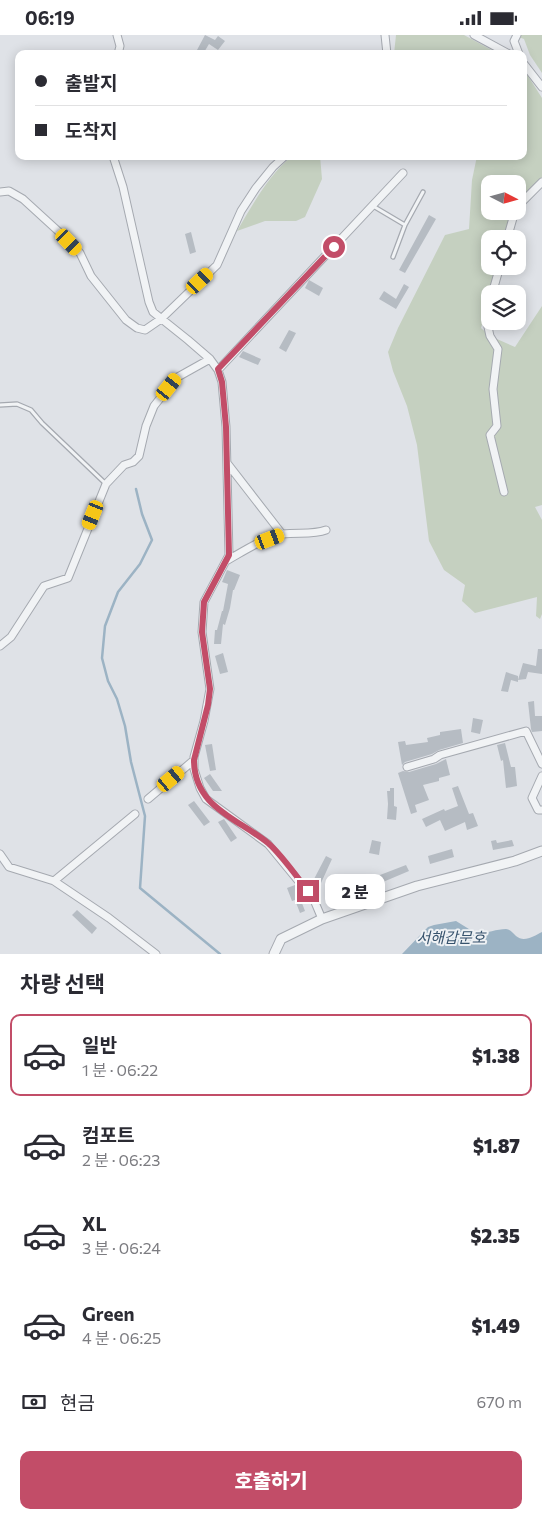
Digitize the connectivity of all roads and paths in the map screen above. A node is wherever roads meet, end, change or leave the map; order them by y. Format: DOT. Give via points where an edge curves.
graph roads {
  1 [pos="116,35"];
  2 [pos="385,35"];
  3 [pos="474,35"];
  4 [pos="518,35"];
  5 [pos="119,50"];
  6 [pos="387,50"];
  7 [pos="502,50"];
  8 [pos="517,50"];
  9 [pos="527,68"];
  10 [pos="542,87"];
  11 [pos="114,160"];
  12 [pos="281,160"];
  13 [pos="403,173"];
  14 [pos="542,182"];
  15 [pos="0,192"];
  16 [pos="424,192"];
  17 [pos="526,198"];
  18 [pos="372,206"];
  19 [pos="405,225"];
  20 [pos="393,257"];
  21 [pos="161,319"];
  22 [pos="489,330"];
  23 [pos="210,359"];
  24 [pos="218,369"];
  25 [pos="0,404"];
  26 [pos="226,463"];
  27 [pos="106,484"];
  28 [pos="504,492"];
  29 [pos="326,529"];
  30 [pos="282,535"];
  31 [pos="226,561"];
  32 [pos="0,646"];
  33 [pos="194,760"];
  34 [pos="542,764"];
  35 [pos="407,767"];
  36 [pos="542,776"];
  37 [pos="148,799"];
  38 [pos="542,810"];
  39 [pos="135,814"];
  40 [pos="542,851"];
  41 [pos="0,854"];
  42 [pos="54,881"];
  43 [pos="322,919"];
  44 [pos="156,954"];
  45 [pos="274,954"];
  1 -- 5 [label="street"];
  2 -- 6 [label="street"];
  3 -- 7 [label="street"];
  4 -- 8 [label="street" via="514,41"];
  9 -- 10 [label="street"];
  11 -- 21 [label="street" via="148,302"];
  12 -- 21 [label="street" via="241,211 217,265"];
  13 -- 18 [label="street"];
  14 -- 17 [label="street"];
  15 -- 21 [label="street" via="9,191 23,199 58,231 80,253 91,276 136,328 145,330"];
  16 -- 19 [label="lane"];
  18 -- 19 [label="lane"];
  18 -- 24 [label="street"];
  19 -- 20 [label="lane"];
  21 -- 23 [label="street"];
  22 -- 28 [label="street" via="498,349 493,389 497,426 490,435"];
  23 -- 24 [label="street"];
  23 -- 27 [label="street" via="176,378 154,406 139,456 124,465"];
  24 -- 26 [label="street" via="222,382"];
  25 -- 27 [label="lane" via="17,404 31,410"];
  26 -- 30 [label="street"];
  26 -- 31 [label="street" via="229,555"];
  27 -- 32 [label="street" via="68,578 44,586 11,637"];
  29 -- 30 [label="street" via="317,533"];
  30 -- 31 [label="street"];
  31 -- 33 [label="street" via="204,602 202,632 210,689"];
  33 -- 37 [label="street"];
  33 -- 43 [label="street" via="194,769 206,799 268,844 314,900"];
  34 -- 35 [label="street" via="526,731"];
  36 -- 38 [label="street" via="532,798 538,810"];
  39 -- 42 [label="street"];
  40 -- 43 [label="street" via="417,886"];
  41 -- 42 [label="street" via="9,867"];
  42 -- 44 [label="street" via="110,918"];
  43 -- 45 [label="street" via="281,939"];
}
